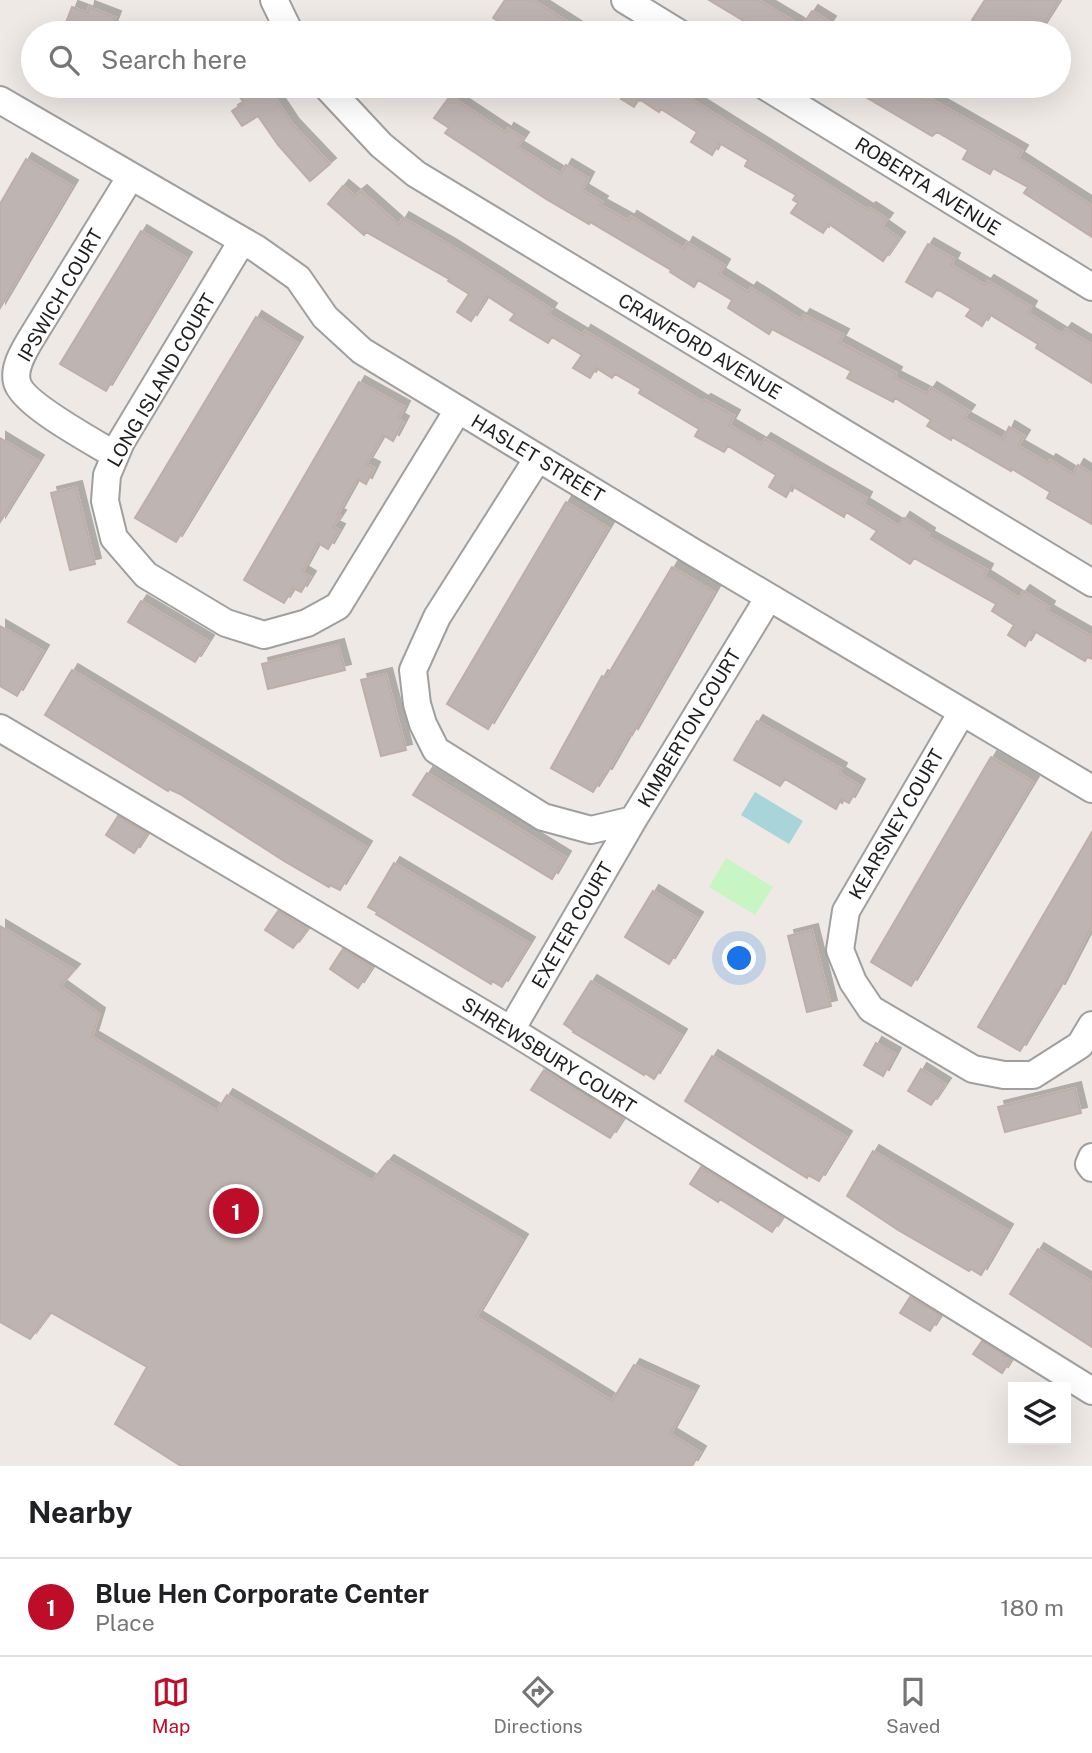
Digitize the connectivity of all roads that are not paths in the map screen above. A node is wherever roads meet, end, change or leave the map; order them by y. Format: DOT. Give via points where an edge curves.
graph roads {
  1 [pos="274,0"];
  2 [pos="625,0"];
  3 [pos="284,21"];
  4 [pos="659,21"];
  5 [pos="337,98"];
  6 [pos="785,98"];
  7 [pos="1,106"];
  8 [pos="131,176"];
  9 [pos="242,241"];
  10 [pos="1092,287"];
  11 [pos="458,410"];
  12 [pos="115,455"];
  13 [pos="538,458"];
  14 [pos="1092,583"];
  15 [pos="769,597"];
  16 [pos="962,712"];
  17 [pos="0,728"];
  18 [pos="1092,789"];
  19 [pos="633,821"];
  20 [pos="1092,1025"];
  21 [pos="510,1030"];
  22 [pos="1092,1157"];
  23 [pos="1092,1168"];
  24 [pos="1092,1391"];
  1 -- 3 [label="street"];
  2 -- 4 [label="street"];
  5 -- 14 [label="street, CRAWFORD AVENUE" via="416,174"];
  6 -- 10 [label="street, ROBERTA AVENUE"];
  7 -- 8 [label="street, HASLET STREET"];
  8 -- 9 [label="street, HASLET STREET"];
  8 -- 12 [label="street, IPSWICH COURT" via="32,337 16,381 34,405"];
  9 -- 11 [label="street, HASLET STREET" via="298,278 325,317 362,351"];
  9 -- 12 [label="street, LONG ISLAND COURT"];
  11 -- 12 [label="street, LONG ISLAND COURT" via="338,606 307,624 264,635 226,623 146,575 114,538 104,501"];
  11 -- 13 [label="street, HASLET STREET"];
  13 -- 15 [label="street, HASLET STREET"];
  13 -- 19 [label="street, KIMBERTON COURT" via="437,617 413,670 417,704 436,750 543,817 591,830"];
  15 -- 16 [label="street, HASLET STREET"];
  15 -- 19 [label="street, KIMBERTON COURT"];
  16 -- 18 [label="street, HASLET STREET"];
  16 -- 20 [label="street, KEARSNEY COURT" via="845,911 840,950 853,982 871,1009 972,1069 1004,1075 1033,1075 1080,1045"];
  17 -- 21 [label="street, SHREWSBURY COURT"];
  19 -- 21 [label="street, EXETER COURT"];
  21 -- 24 [label="street, SHREWSBURY COURT"];
  22 -- 23 [label="street"];
}
